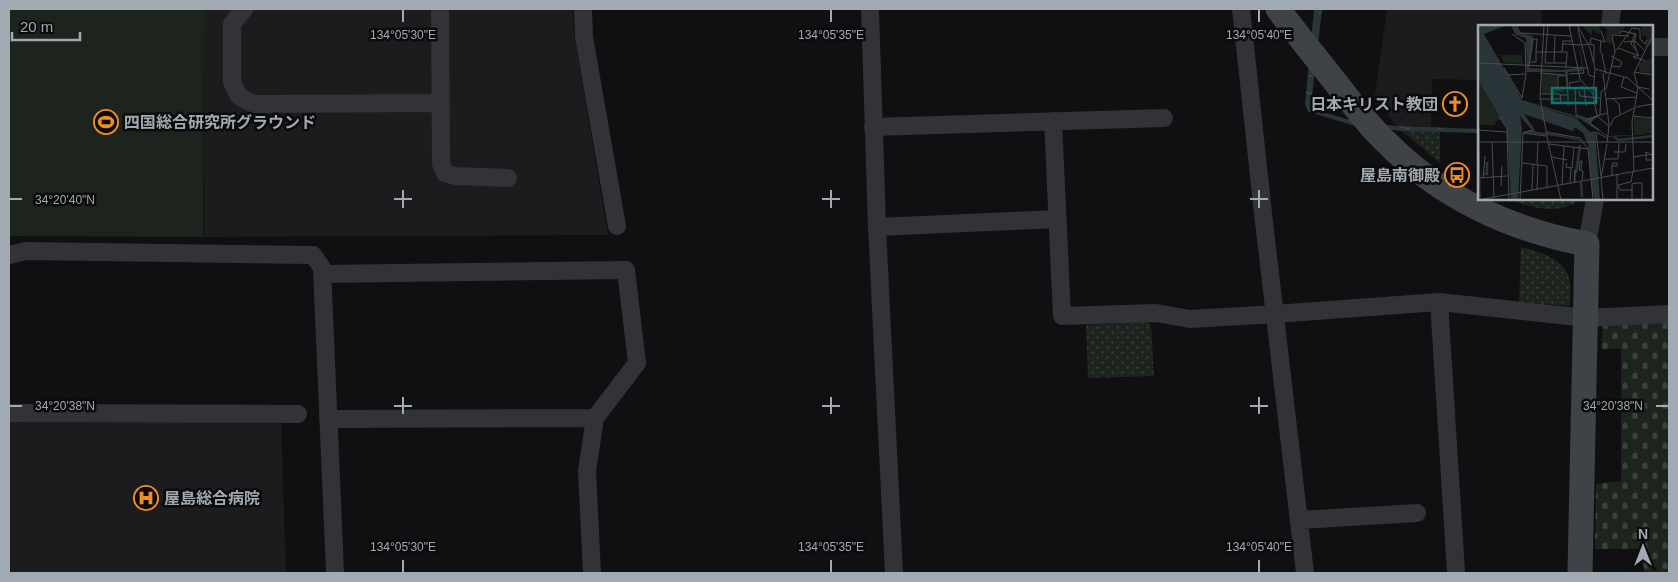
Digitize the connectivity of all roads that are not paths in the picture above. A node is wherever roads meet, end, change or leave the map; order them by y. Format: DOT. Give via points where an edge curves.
graph roads {
  1 [pos="244,9"];
  2 [pos="440,9"];
  3 [pos="583,9"];
  4 [pos="870,9"];
  5 [pos="1241,9"];
  6 [pos="1278,9"];
  7 [pos="1612,9"];
  8 [pos="1610,25"];
  9 [pos="1653,47"];
  10 [pos="1669,47"];
  11 [pos="439,104"];
  12 [pos="1164,118"];
  13 [pos="1052,121"];
  14 [pos="873,127"];
  15 [pos="508,178"];
  16 [pos="1595,200"];
  17 [pos="1057,219"];
  18 [pos="617,226"];
  19 [pos="877,227"];
  20 [pos="1587,244"];
  21 [pos="9,255"];
  22 [pos="322,274"];
  23 [pos="1439,302"];
  24 [pos="1276,314"];
  25 [pos="1669,314"];
  26 [pos="1587,318"];
  27 [pos="9,414"];
  28 [pos="298,414"];
  29 [pos="595,418"];
  30 [pos="328,419"];
  31 [pos="1417,513"];
  32 [pos="1300,520"];
  33 [pos="335,573"];
  34 [pos="592,573"];
  35 [pos="894,573"];
  36 [pos="1305,573"];
  37 [pos="1456,573"];
  38 [pos="1580,573"];
  1 -- 11 [label="street" via="232,24 232,82 239,96 253,104"];
  2 -- 11 [label="street"];
  3 -- 18 [label="street" via="584,37"];
  4 -- 14 [label="street"];
  5 -- 24 [label="street"];
  6 -- 20 [label="main road" via="1363,118 1412,166 1476,208 1552,238"];
  7 -- 8 [label="street"];
  9 -- 10 [label="street"];
  11 -- 15 [label="street" via="441,164 445,173"];
  12 -- 13 [label="street"];
  13 -- 14 [label="street"];
  13 -- 17 [label="street"];
  14 -- 19 [label="street"];
  16 -- 20 [label="street"];
  17 -- 19 [label="street"];
  17 -- 24 [label="street" via="1062,316 1156,314 1190,319"];
  19 -- 35 [label="street"];
  20 -- 26 [label="main road"];
  21 -- 22 [label="street" via="26,251 313,255 322,268"];
  22 -- 29 [label="street" via="626,270 637,362"];
  22 -- 30 [label="street"];
  23 -- 24 [label="street"];
  23 -- 26 [label="street"];
  23 -- 37 [label="street"];
  24 -- 32 [label="street"];
  25 -- 26 [label="street"];
  26 -- 38 [label="main road"];
  27 -- 28 [label="street"];
  29 -- 30 [label="street"];
  29 -- 34 [label="street" via="587,471"];
  30 -- 33 [label="street"];
  31 -- 32 [label="street"];
  32 -- 36 [label="street"];
}
